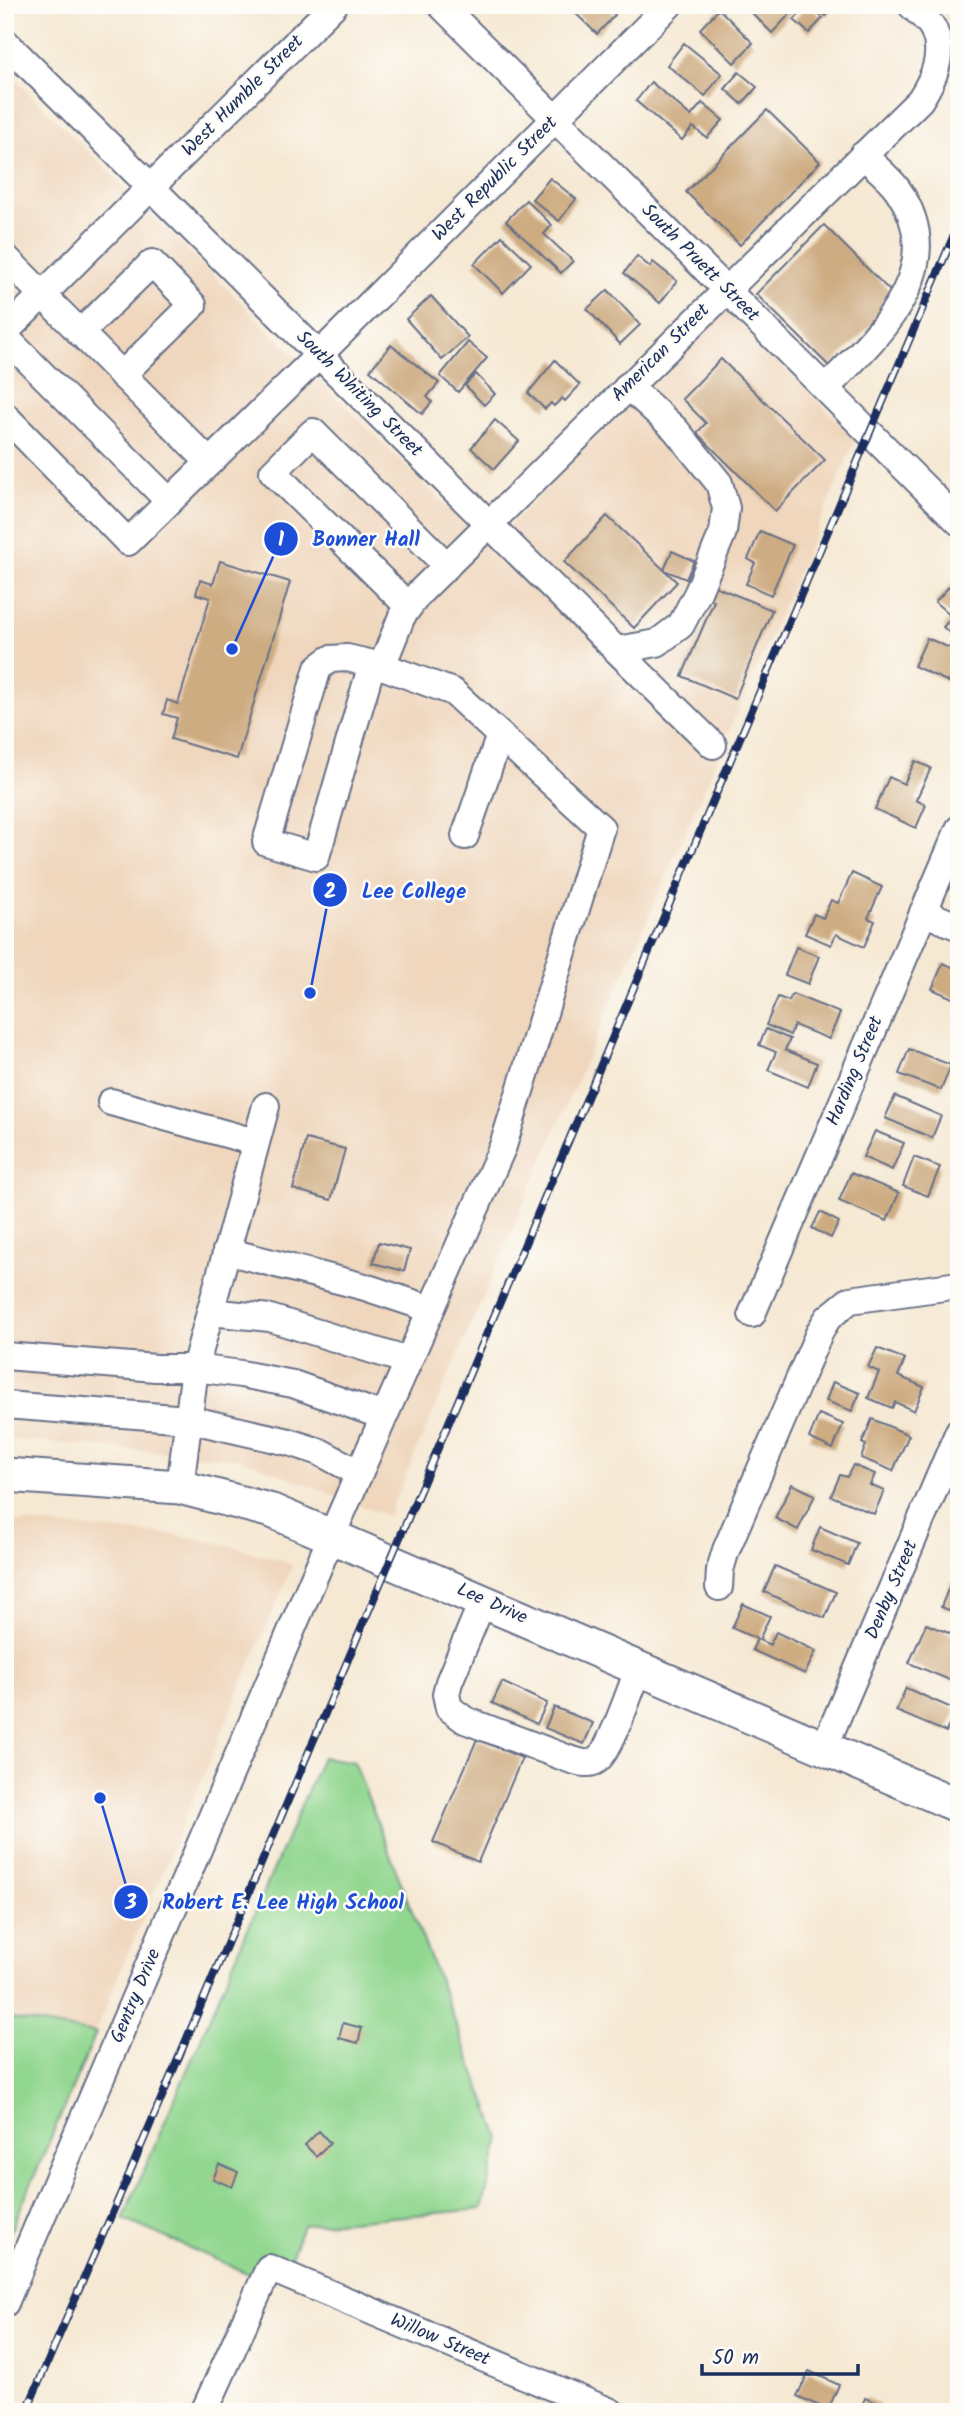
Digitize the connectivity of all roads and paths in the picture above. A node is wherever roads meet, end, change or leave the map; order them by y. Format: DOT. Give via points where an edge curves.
graph roads {
  1 [pos="334,5"];
  2 [pos="441,5"];
  3 [pos="669,5"];
  4 [pos="911,5"];
  5 [pos="5,42"];
  6 [pos="555,119"];
  7 [pos="863,155"];
  8 [pos="152,187"];
  9 [pos="5,257"];
  10 [pos="726,288"];
  11 [pos="43,295"];
  12 [pos="80,333"];
  13 [pos="5,335"];
  14 [pos="320,354"];
  15 [pos="122,375"];
  16 [pos="628,386"];
  17 [pos="826,388"];
  18 [pos="5,416"];
  19 [pos="209,462"];
  20 [pos="169,501"];
  21 [pos="959,522"];
  22 [pos="488,525"];
  23 [pos="447,566"];
  24 [pos="408,606"];
  25 [pos="617,650"];
  26 [pos="377,665"];
  27 [pos="500,735"];
  28 [pos="713,745"];
  29 [pos="959,829"];
  30 [pos="465,836"];
  31 [pos="923,912"];
  32 [pos="959,927"];
  33 [pos="111,1102"];
  34 [pos="266,1107"];
  35 [pos="255,1142"];
  36 [pos="226,1251"];
  37 [pos="959,1285"];
  38 [pos="431,1309"];
  39 [pos="209,1312"];
  40 [pos="752,1314"];
  41 [pos="5,1356"];
  42 [pos="408,1361"];
  43 [pos="195,1368"];
  44 [pos="5,1405"];
  45 [pos="383,1416"];
  46 [pos="188,1419"];
  47 [pos="959,1431"];
  48 [pos="359,1473"];
  49 [pos="5,1475"];
  50 [pos="180,1487"];
  51 [pos="331,1535"];
  52 [pos="719,1587"];
  53 [pos="483,1600"];
  54 [pos="639,1668"];
  55 [pos="824,1748"];
  56 [pos="959,1806"];
  57 [pos="5,2304"];
  58 [pos="204,2412"];
  59 [pos="611,2412"];
  1 -- 8 [label="street, West Humble Street"];
  2 -- 6 [label="street, South Pruett Street"];
  3 -- 6 [label="street, West Republic Street"];
  4 -- 7 [label="street, American Street" via="934,30 939,55 934,78 920,100"];
  5 -- 8 [label="street, South Whiting Street"];
  6 -- 10 [label="street, South Pruett Street"];
  6 -- 14 [label="street, West Republic Street"];
  7 -- 10 [label="street, American Street"];
  7 -- 17 [label="street" via="897,189 913,219 917,251 904,299"];
  8 -- 11 [label="street, West Humble Street"];
  8 -- 14 [label="street, South Whiting Street"];
  9 -- 11 [label="street"];
  10 -- 16 [label="street, American Street"];
  10 -- 17 [label="street, South Pruett Street"];
  11 -- 12 [label="street"];
  11 -- 13 [label="street, West Humble Street"];
  12 -- 15 [label="street"];
  12 -- 15 [label="street" via="152,263 161,272 193,305"];
  13 -- 20 [label="street"];
  14 -- 19 [label="street, West Republic Street"];
  14 -- 22 [label="street, South Whiting Street"];
  15 -- 19 [label="street"];
  16 -- 22 [label="street, American Street"];
  16 -- 25 [label="street" via="675,429 719,483 726,508 723,532 681,625 657,643"];
  17 -- 21 [label="street, South Pruett Street"];
  18 -- 20 [label="street, West Republic Street" via="128,542"];
  19 -- 20 [label="street, West Republic Street"];
  22 -- 23 [label="street, American Street"];
  22 -- 25 [label="street, South Whiting Street"];
  23 -- 24 [label="street, American Street"];
  23 -- 24 [label="street" via="313,432 273,472"];
  24 -- 26 [label="street, American Street"];
  25 -- 28 [label="street, South Whiting Street"];
  26 -- 26 [label="street, American Street" via="347,658 330,659 318,668 266,842 316,857"];
  26 -- 27 [label="street" via="453,692"];
  27 -- 30 [label="street"];
  27 -- 38 [label="street, Gentry Drive" via="601,828 503,1146"];
  29 -- 31 [label="street, Harding Street"];
  31 -- 32 [label="street"];
  31 -- 40 [label="street, Harding Street"];
  33 -- 35 [label="street"];
  34 -- 35 [label="street"];
  35 -- 36 [label="street"];
  36 -- 38 [label="street"];
  36 -- 39 [label="street"];
  37 -- 52 [label="street" via="850,1300 828,1318 726,1550"];
  38 -- 42 [label="street, Gentry Drive"];
  39 -- 42 [label="street" via="270,1318"];
  39 -- 43 [label="street"];
  41 -- 43 [label="street"];
  42 -- 45 [label="street, Gentry Drive"];
  43 -- 45 [label="street" via="293,1384"];
  43 -- 46 [label="street"];
  44 -- 46 [label="street"];
  45 -- 48 [label="street, Gentry Drive"];
  46 -- 48 [label="street" via="289,1441"];
  46 -- 50 [label="street"];
  47 -- 55 [label="street, Denby Street"];
  48 -- 51 [label="street, Gentry Drive"];
  49 -- 50 [label="main road, Lee Drive"];
  50 -- 51 [label="main road, Lee Drive" via="272,1511"];
  51 -- 53 [label="main road, Lee Drive"];
  51 -- 57 [label="street, Gentry Drive"];
  53 -- 54 [label="main road, Lee Drive"];
  53 -- 54 [label="street" via="446,1694 449,1708 465,1720 586,1764 596,1761 606,1749"];
  54 -- 55 [label="main road, Lee Drive"];
  55 -- 56 [label="main road, Lee Drive"];
  58 -- 59 [label="street, Willow Street" via="269,2268"];
}
